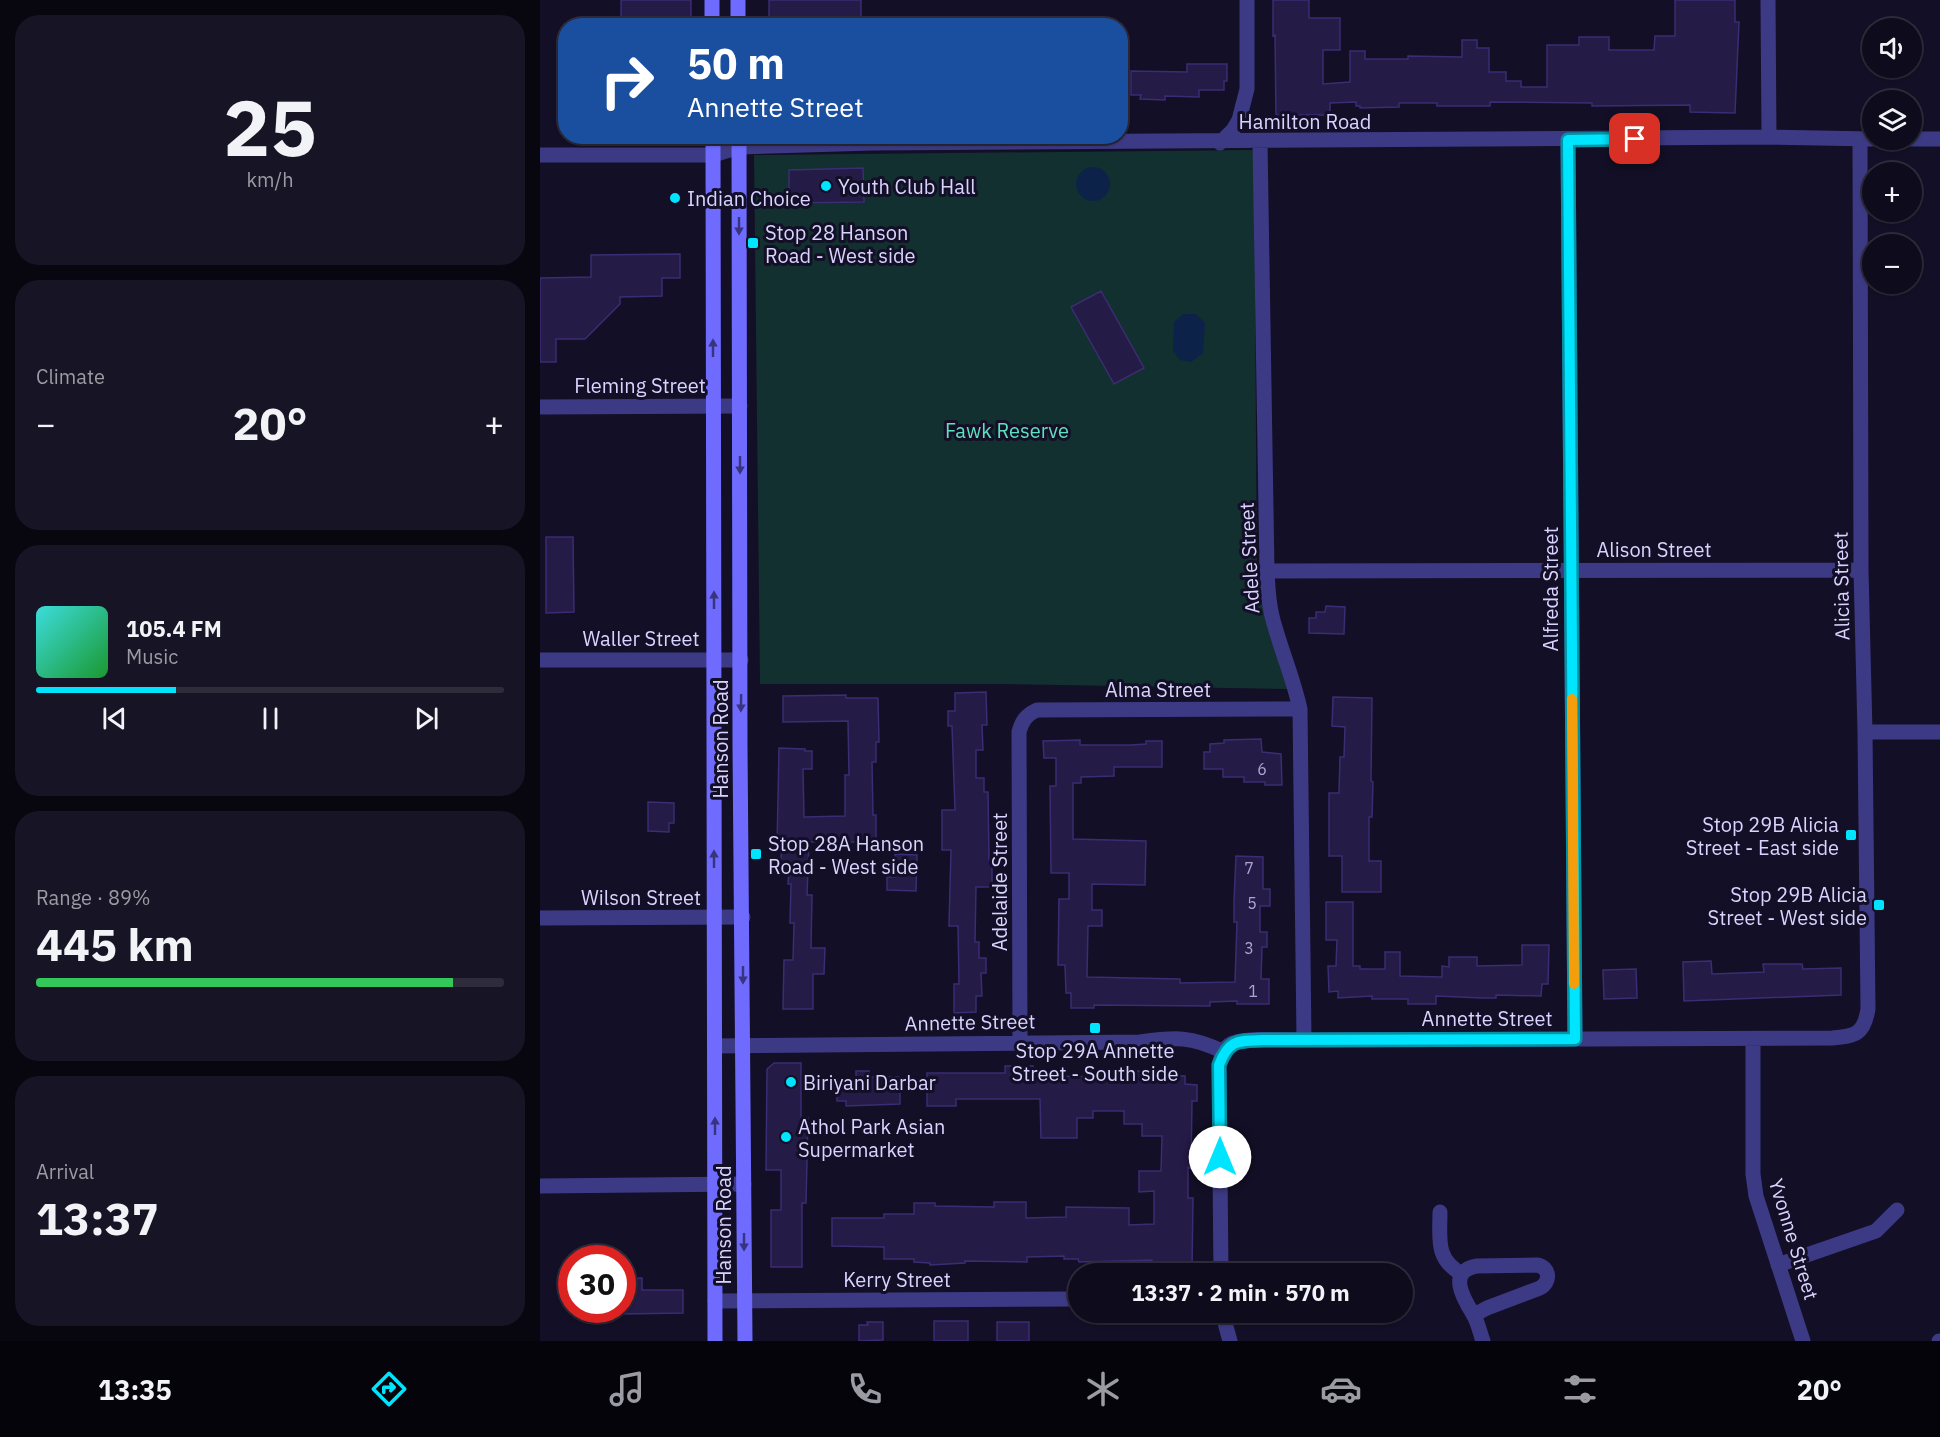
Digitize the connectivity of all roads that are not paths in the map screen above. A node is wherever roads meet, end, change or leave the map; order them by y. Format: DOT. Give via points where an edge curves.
graph roads {
  1 [pos="712,0"];
  2 [pos="738,0"];
  3 [pos="1246,0"];
  4 [pos="1768,0"];
  5 [pos="712,18"];
  6 [pos="738,18"];
  7 [pos="1769,137"];
  8 [pos="1862,139"];
  9 [pos="1922,139"];
  10 [pos="1940,139"];
  11 [pos="1568,140"];
  12 [pos="1260,142"];
  13 [pos="1128,143"];
  14 [pos="1220,143"];
  15 [pos="712,144"];
  16 [pos="735,144"];
  17 [pos="739,144"];
  18 [pos="1866,150"];
  19 [pos="540,155"];
  20 [pos="713,155"];
  21 [pos="713,406"];
  22 [pos="740,406"];
  23 [pos="540,407"];
  24 [pos="1571,570"];
  25 [pos="1861,570"];
  26 [pos="1267,571"];
  27 [pos="714,659"];
  28 [pos="540,660"];
  29 [pos="741,660"];
  30 [pos="1300,709"];
  31 [pos="1022,722"];
  32 [pos="1865,732"];
  33 [pos="1940,732"];
  34 [pos="714,917"];
  35 [pos="742,917"];
  36 [pos="540,918"];
  37 [pos="1861,1032"];
  38 [pos="1575,1039"];
  39 [pos="1753,1039"];
  40 [pos="1304,1040"];
  41 [pos="1020,1042"];
  42 [pos="715,1046"];
  43 [pos="743,1046"];
  44 [pos="1221,1058"];
  45 [pos="715,1184"];
  46 [pos="744,1184"];
  47 [pos="540,1186"];
  48 [pos="1898,1210"];
  49 [pos="1440,1212"];
  50 [pos="1221,1263"];
  51 [pos="1778,1264"];
  52 [pos="1462,1274"];
  53 [pos="1068,1299"];
  54 [pos="744,1300"];
  55 [pos="716,1301"];
  56 [pos="1474,1315"];
  57 [pos="1225,1323"];
  58 [pos="715,1341"];
  59 [pos="745,1341"];
  60 [pos="1230,1341"];
  61 [pos="1483,1341"];
  62 [pos="1803,1341"];
  1 -- 5 [label="main road"];
  2 -- 6 [label="main road"];
  3 -- 14 [label="street" via="1247,89 1239,120"];
  4 -- 7 [label="street"];
  7 -- 8 [label="street, Hamilton Road"];
  7 -- 11 [label="street, Hamilton Road"];
  9 -- 10 [label="street"];
  11 -- 12 [label="street, Hamilton Road"];
  11 -- 24 [label="street, Alfreda Street"];
  12 -- 14 [label="street, Hamilton Road"];
  12 -- 26 [label="street, Adele Street"];
  13 -- 14 [label="street, Hamilton Road"];
  15 -- 20 [label="main road, Hanson Road"];
  16 -- 20 [label="street, Hamilton Road"];
  17 -- 22 [label="main road, Hanson Road, one-way"];
  18 -- 25 [label="street, Alicia Street"];
  19 -- 20 [label="street, Hamilton Road"];
  21 -- 20 [label="main road, Hanson Road, one-way"];
  21 -- 22 [label="street, Fleming Street"];
  21 -- 23 [label="street, Fleming Street"];
  27 -- 21 [label="main road, Hanson Road, one-way"];
  22 -- 29 [label="main road, Hanson Road, one-way"];
  24 -- 25 [label="street, Alison Street"];
  24 -- 26 [label="street, Alison Street"];
  24 -- 38 [label="street, Alfreda Street"];
  25 -- 32 [label="street, Alicia Street"];
  26 -- 30 [label="street, Adele Street" via="1274,626"];
  27 -- 28 [label="street, Waller Street"];
  27 -- 29 [label="street, Waller Street"];
  34 -- 27 [label="main road, Hanson Road, one-way"];
  29 -- 35 [label="main road, Hanson Road, one-way"];
  30 -- 31 [label="street, Alma Street" via="1037,710"];
  30 -- 40 [label="street, Adele Street"];
  31 -- 41 [label="street, Adelaide Street"];
  32 -- 33 [label="street"];
  32 -- 37 [label="street, Alicia Street" via="1868,1009"];
  34 -- 35 [label="street, Wilson Street"];
  34 -- 36 [label="street, Wilson Street"];
  34 -- 42 [label="main road, Hanson Road"];
  35 -- 43 [label="main road, Hanson Road, one-way"];
  37 -- 39 [label="street, Annette Street" via="1849,1037"];
  38 -- 39 [label="street, Annette Street"];
  38 -- 40 [label="street, Annette Street"];
  39 -- 51 [label="street, Yvonne Street" via="1753,1174"];
  40 -- 44 [label="street, Annette Street" via="1242,1041 1229,1044"];
  41 -- 43 [label="street, Annette Street"];
  41 -- 44 [label="street, Annette Street" via="1187,1038 1198,1040"];
  42 -- 43 [label="street, Annette Street"];
  45 -- 42 [label="main road, Hanson Road, one-way"];
  43 -- 46 [label="main road, Hanson Road"];
  44 -- 50 [label="street"];
  45 -- 46 [label="street"];
  45 -- 47 [label="street"];
  45 -- 55 [label="main road, Hanson Road"];
  46 -- 54 [label="main road, Hanson Road, one-way"];
  48 -- 51 [label="street" via="1876,1231"];
  49 -- 52 [label="street" via="1442,1255"];
  51 -- 62 [label="street, Yvonne Street"];
  52 -- 56 [label="street" via="1461,1291"];
  52 -- 56 [label="street" via="1477,1266 1537,1265 1547,1271 1545,1285"];
  53 -- 54 [label="street, Kerry Street"];
  54 -- 55 [label="street, Kerry Street"];
  54 -- 59 [label="main road, Hanson Road"];
  55 -- 58 [label="main road, Hanson Road"];
  56 -- 61 [label="street"];
  57 -- 60 [label="street"];
}
